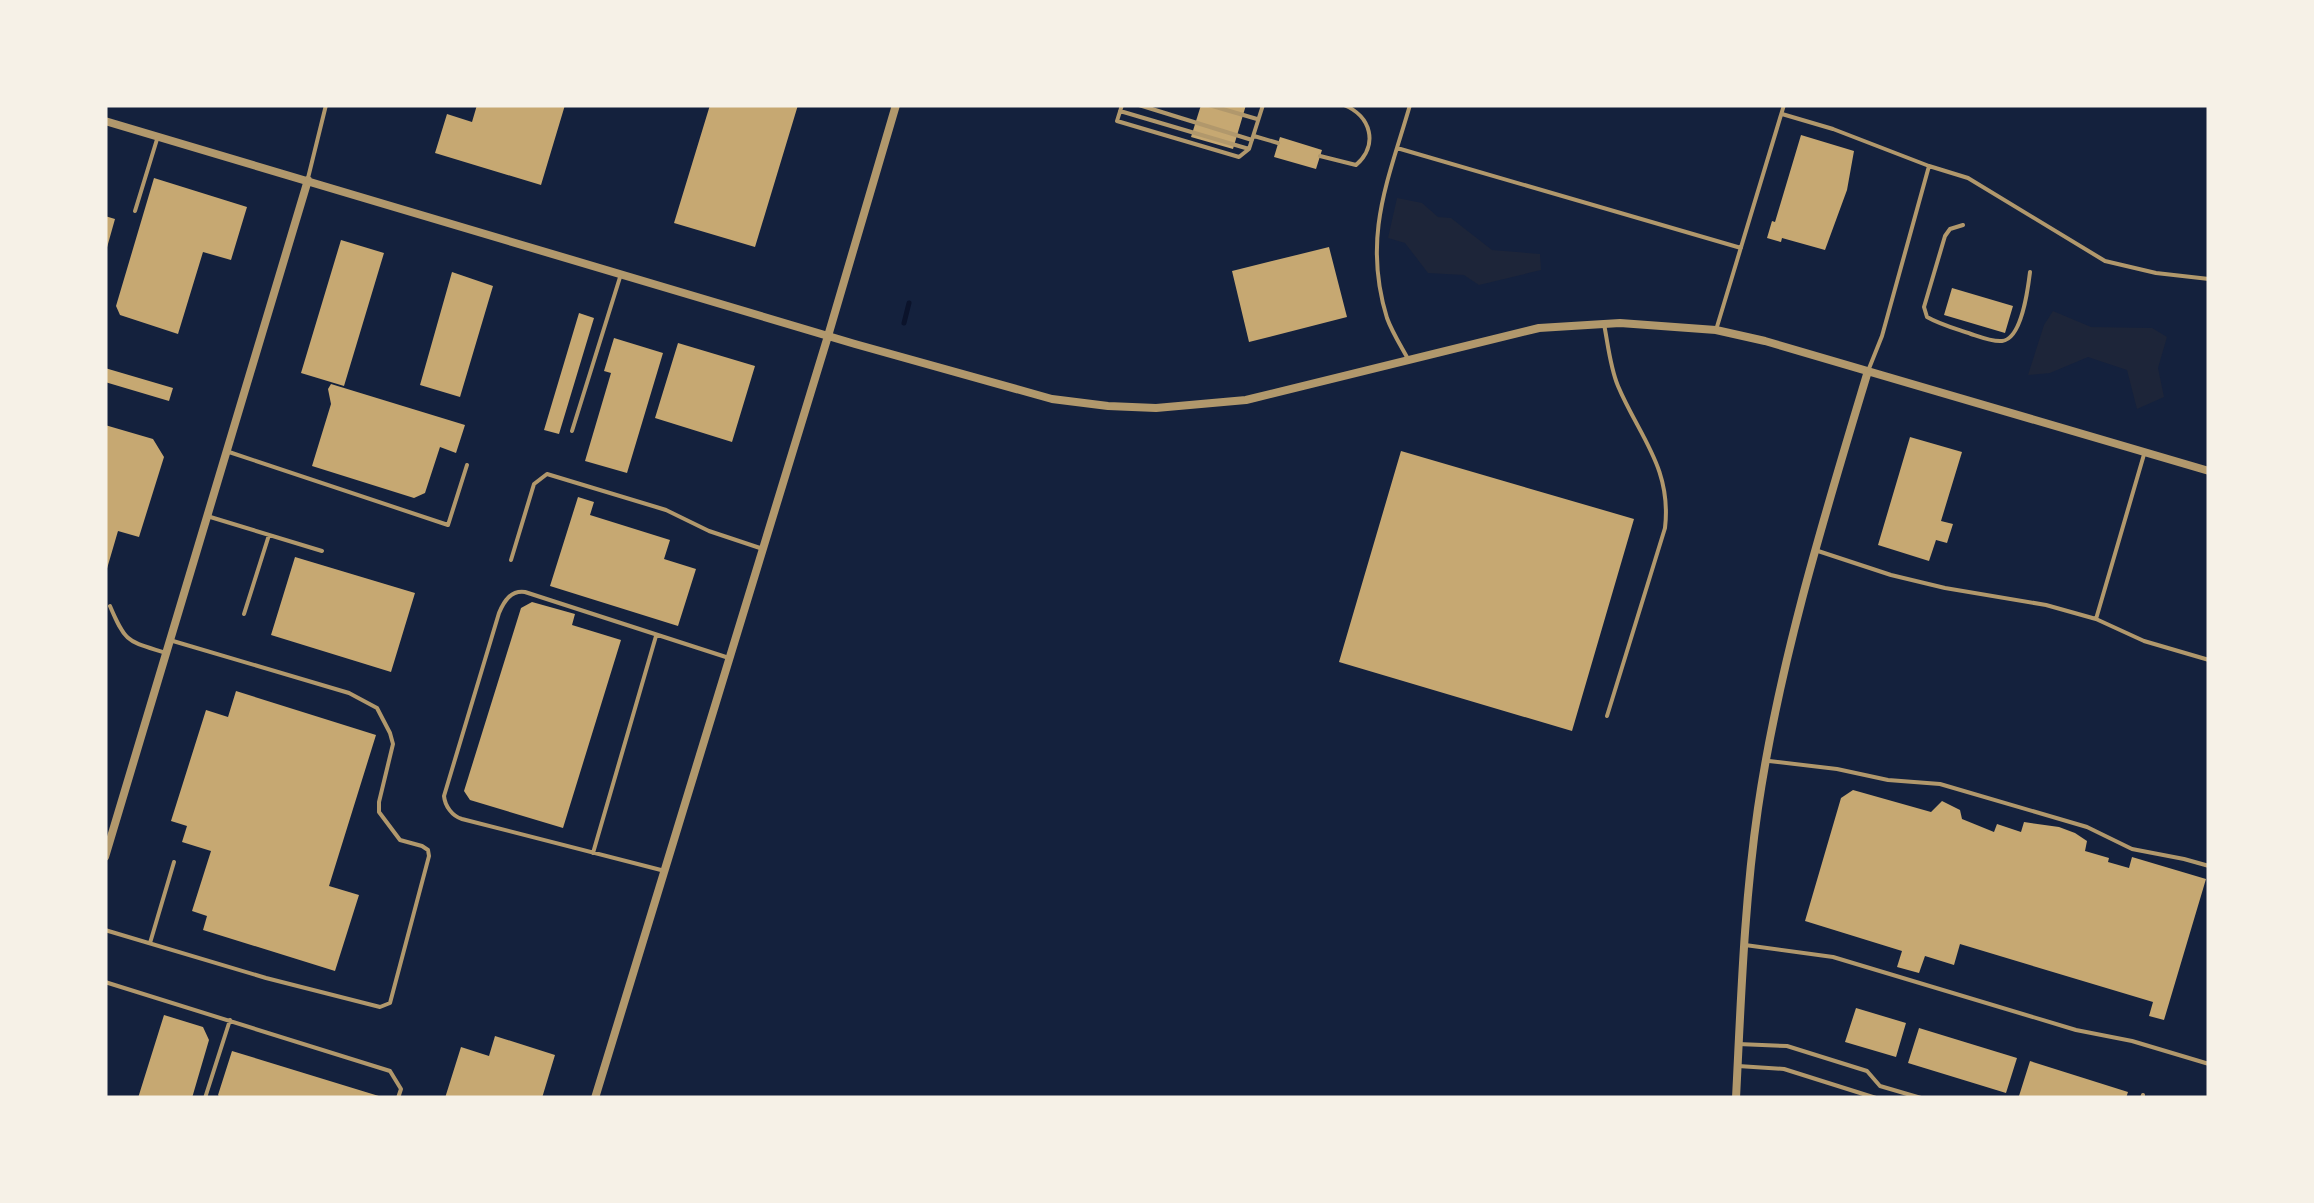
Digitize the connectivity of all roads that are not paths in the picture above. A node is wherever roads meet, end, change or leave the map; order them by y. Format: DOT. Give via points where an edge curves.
graph roads {
  1 [pos="326,105"];
  2 [pos="896,105"];
  3 [pos="1139,105"];
  4 [pos="1209,105"];
  5 [pos="1255,105"];
  6 [pos="1344,105"];
  7 [pos="1410,105"];
  8 [pos="1784,105"];
  9 [pos="1262,106"];
  10 [pos="1121,108"];
  11 [pos="1782,114"];
  12 [pos="1258,120"];
  13 [pos="105,121"];
  14 [pos="158,136"];
  15 [pos="1253,138"];
  16 [pos="1278,143"];
  17 [pos="1248,148"];
  18 [pos="1398,148"];
  19 [pos="1320,156"];
  20 [pos="1929,166"];
  21 [pos="308,180"];
  22 [pos="134,211"];
  23 [pos="1963,225"];
  24 [pos="1740,248"];
  25 [pos="2030,272"];
  26 [pos="621,274"];
  27 [pos="2209,279"];
  28 [pos="1604,324"];
  29 [pos="1716,330"];
  30 [pos="828,336"];
  31 [pos="1409,361"];
  32 [pos="1868,371"];
  33 [pos="572,432"];
  34 [pos="226,451"];
  35 [pos="2145,451"];
  36 [pos="467,466"];
  37 [pos="2209,471"];
  38 [pos="206,516"];
  39 [pos="269,535"];
  40 [pos="763,550"];
  41 [pos="1816,550"];
  42 [pos="322,551"];
  43 [pos="511,560"];
  44 [pos="110,606"];
  45 [pos="244,614"];
  46 [pos="2096,619"];
  47 [pos="656,634"];
  48 [pos="170,640"];
  49 [pos="166,653"];
  50 [pos="729,658"];
  51 [pos="2209,660"];
  52 [pos="1607,716"];
  53 [pos="1766,760"];
  54 [pos="109,830"];
  55 [pos="592,853"];
  56 [pos="105,856"];
  57 [pos="174,862"];
  58 [pos="2209,866"];
  59 [pos="664,871"];
  60 [pos="105,930"];
  61 [pos="150,944"];
  62 [pos="1742,945"];
  63 [pos="105,982"];
  64 [pos="230,1020"];
  65 [pos="1738,1044"];
  66 [pos="2209,1064"];
  67 [pos="1738,1066"];
  68 [pos="1880,1086"];
  69 [pos="204,1098"];
  70 [pos="398,1098"];
  71 [pos="594,1098"];
  72 [pos="1736,1098"];
  73 [pos="1876,1098"];
  74 [pos="1921,1098"];
  1 -- 21 [label="lane"];
  2 -- 30 [label="street"];
  3 -- 15 [label="lane"];
  4 -- 12 [label="lane"];
  5 -- 9 [label="lane"];
  6 -- 19 [label="lane" via="1366,120 1368,150 1356,164"];
  7 -- 18 [label="lane"];
  8 -- 11 [label="lane"];
  9 -- 12 [label="lane"];
  10 -- 17 [label="lane"];
  10 -- 17 [label="lane" via="1117,121 1239,157"];
  11 -- 20 [label="lane"];
  11 -- 24 [label="lane"];
  12 -- 15 [label="lane"];
  13 -- 14 [label="street"];
  14 -- 21 [label="street"];
  14 -- 22 [label="lane"];
  15 -- 16 [label="lane"];
  15 -- 17 [label="lane"];
  18 -- 24 [label="lane"];
  18 -- 31 [label="lane" via="1376,231 1388,321"];
  20 -- 27 [label="lane" via="1987,188 2106,261"];
  20 -- 32 [label="lane"];
  21 -- 26 [label="street"];
  21 -- 34 [label="street"];
  23 -- 25 [label="lane" via="1945,236 1924,306 1927,317 2007,340 2021,316"];
  24 -- 29 [label="lane"];
  26 -- 30 [label="street"];
  26 -- 33 [label="lane"];
  28 -- 29 [label="street"];
  28 -- 31 [label="street" via="1539,328"];
  28 -- 52 [label="lane" via="1616,382 1658,460 1667,504 1666,528"];
  29 -- 32 [label="street"];
  30 -- 31 [label="street" via="1052,399 1108,406 1246,400"];
  30 -- 40 [label="street"];
  32 -- 35 [label="street"];
  32 -- 41 [label="street"];
  34 -- 36 [label="lane" via="448,525"];
  34 -- 38 [label="street"];
  35 -- 37 [label="street"];
  35 -- 46 [label="lane"];
  38 -- 39 [label="lane"];
  38 -- 48 [label="street"];
  39 -- 42 [label="lane"];
  39 -- 45 [label="lane"];
  40 -- 43 [label="lane" via="666,510 546,474 534,484"];
  40 -- 50 [label="street"];
  41 -- 46 [label="lane" via="1891,575"];
  41 -- 53 [label="street"];
  44 -- 49 [label="lane" via="128,641"];
  46 -- 51 [label="lane"];
  47 -- 50 [label="lane"];
  47 -- 55 [label="lane"];
  47 -- 55 [label="lane" via="513,593 498,612 444,796 457,818"];
  48 -- 49 [label="street"];
  48 -- 61 [label="lane" via="373,704 393,744 379,812 400,840 422,846 430,856 386,1006"];
  49 -- 54 [label="street"];
  50 -- 59 [label="street"];
  53 -- 58 [label="lane" via="1940,784 2088,827 2132,849"];
  53 -- 62 [label="street"];
  54 -- 56 [label="street"];
  55 -- 59 [label="lane"];
  57 -- 61 [label="lane"];
  59 -- 71 [label="street"];
  60 -- 61 [label="lane"];
  62 -- 65 [label="street"];
  62 -- 66 [label="lane" via="1833,957"];
  63 -- 64 [label="lane"];
  64 -- 69 [label="lane"];
  64 -- 70 [label="lane" via="390,1072 401,1089"];
  65 -- 67 [label="street"];
  65 -- 68 [label="lane" via="1787,1046 1867,1071"];
  67 -- 72 [label="street"];
  67 -- 73 [label="lane" via="1784,1069"];
  68 -- 73 [label="lane"];
  68 -- 74 [label="lane"];
}
